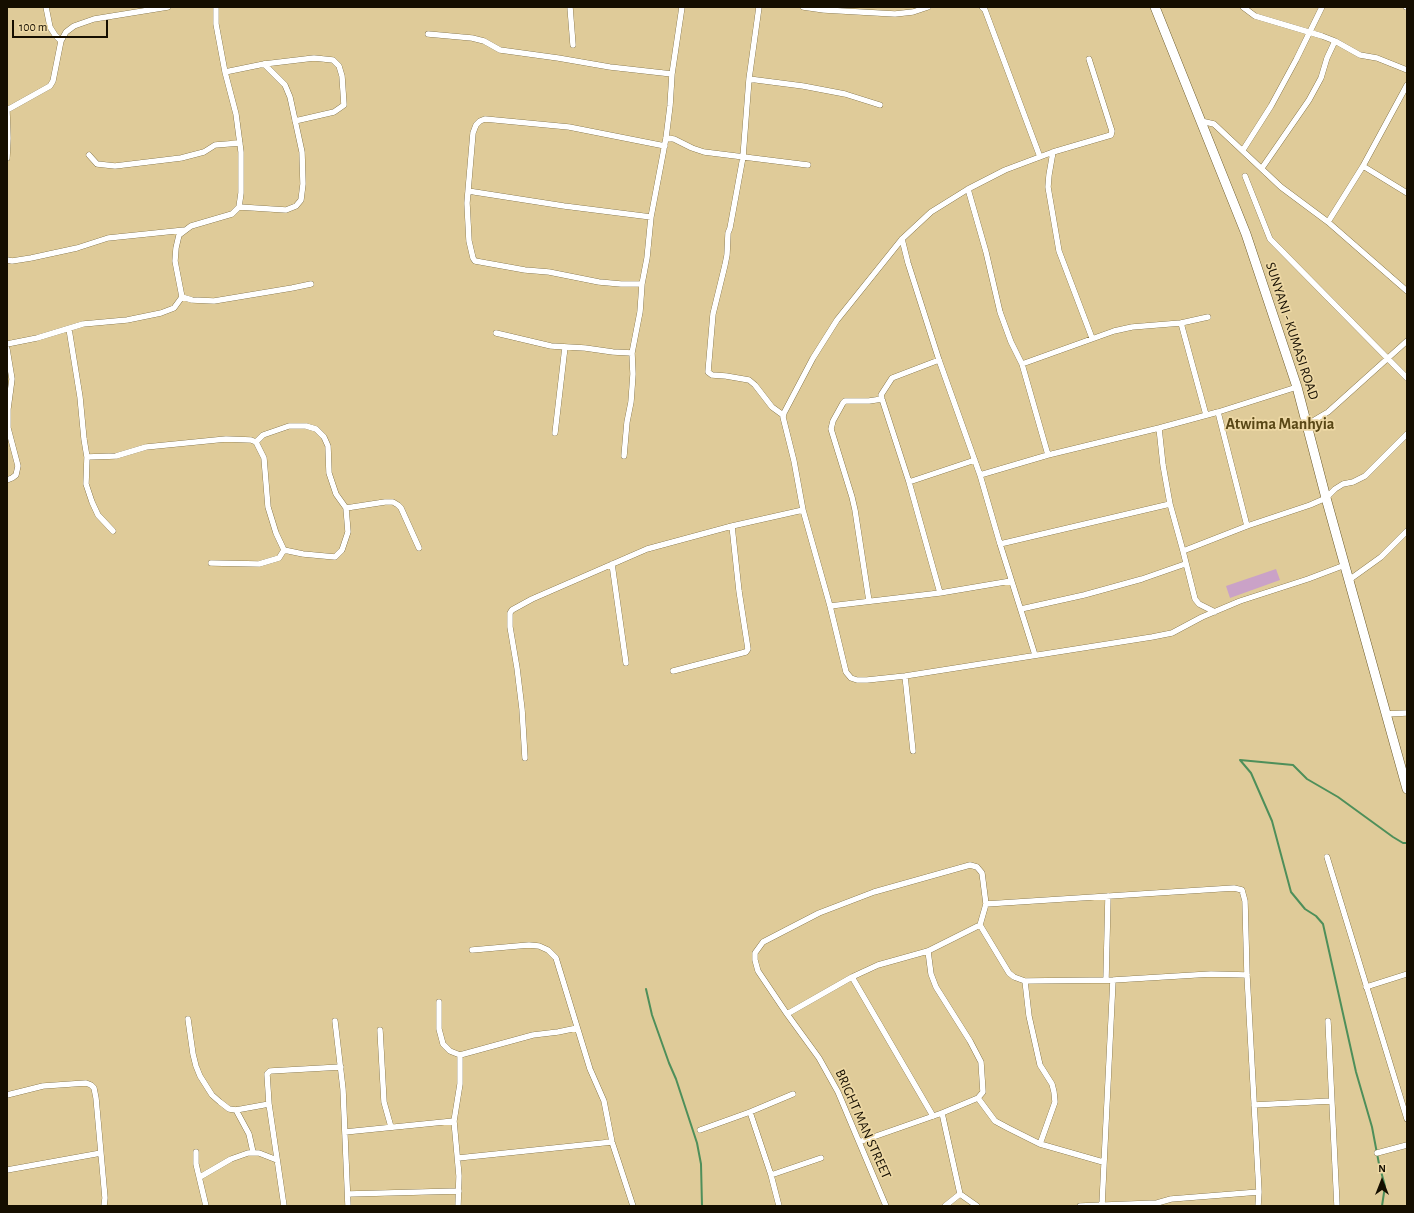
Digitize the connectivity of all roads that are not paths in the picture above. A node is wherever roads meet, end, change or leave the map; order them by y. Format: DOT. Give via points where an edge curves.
graph roads {
  1 [pos="46,7"];
  2 [pos="168,7"];
  3 [pos="216,7"];
  4 [pos="570,7"];
  5 [pos="682,7"];
  6 [pos="759,7"];
  7 [pos="803,7"];
  8 [pos="896,7"];
  9 [pos="928,7"];
  10 [pos="982,7"];
  11 [pos="1155,7"];
  12 [pos="1322,7"];
  13 [pos="824,8"];
  14 [pos="1245,8"];
  15 [pos="895,14"];
  16 [pos="1310,32"];
  17 [pos="428,34"];
  18 [pos="61,41"];
  19 [pos="1335,41"];
  20 [pos="573,45"];
  21 [pos="1090,59"];
  22 [pos="264,64"];
  23 [pos="1407,70"];
  24 [pos="225,72"];
  25 [pos="672,74"];
  26 [pos="749,79"];
  27 [pos="1407,85"];
  28 [pos="880,104"];
  29 [pos="7,110"];
  30 [pos="295,121"];
  31 [pos="1201,121"];
  32 [pos="8,128"];
  33 [pos="666,138"];
  34 [pos="240,143"];
  35 [pos="665,146"];
  36 [pos="1243,150"];
  37 [pos="1053,152"];
  38 [pos="89,155"];
  39 [pos="743,157"];
  40 [pos="1040,157"];
  41 [pos="7,158"];
  42 [pos="808,165"];
  43 [pos="1363,166"];
  44 [pos="1262,168"];
  45 [pos="1245,176"];
  46 [pos="968,189"];
  47 [pos="468,191"];
  48 [pos="1407,192"];
  49 [pos="239,207"];
  50 [pos="651,217"];
  51 [pos="1328,222"];
  52 [pos="185,230"];
  53 [pos="902,239"];
  54 [pos="7,260"];
  55 [pos="311,284"];
  56 [pos="642,284"];
  57 [pos="1407,291"];
  58 [pos="182,297"];
  59 [pos="1208,317"];
  60 [pos="1181,323"];
  61 [pos="69,329"];
  62 [pos="496,332"];
  63 [pos="1092,338"];
  64 [pos="1407,341"];
  65 [pos="7,344"];
  66 [pos="565,347"];
  67 [pos="7,349"];
  68 [pos="632,353"];
  69 [pos="1388,359"];
  70 [pos="939,360"];
  71 [pos="1022,364"];
  72 [pos="1407,378"];
  73 [pos="1297,387"];
  74 [pos="882,399"];
  75 [pos="1218,412"];
  76 [pos="783,415"];
  77 [pos="1206,415"];
  78 [pos="1306,425"];
  79 [pos="1159,428"];
  80 [pos="555,433"];
  81 [pos="1407,434"];
  82 [pos="256,442"];
  83 [pos="1048,455"];
  84 [pos="624,456"];
  85 [pos="87,457"];
  86 [pos="975,460"];
  87 [pos="980,475"];
  88 [pos="7,480"];
  89 [pos="909,482"];
  90 [pos="1326,498"];
  91 [pos="1170,504"];
  92 [pos="346,508"];
  93 [pos="803,510"];
  94 [pos="732,526"];
  95 [pos="1247,526"];
  96 [pos="113,531"];
  97 [pos="1407,531"];
  98 [pos="1000,544"];
  99 [pos="419,548"];
  100 [pos="284,550"];
  101 [pos="1184,552"];
  102 [pos="212,563"];
  103 [pos="612,564"];
  104 [pos="1185,564"];
  105 [pos="1345,565"];
  106 [pos="1349,580"];
  107 [pos="1011,581"];
  108 [pos="940,593"];
  109 [pos="869,601"];
  110 [pos="830,606"];
  111 [pos="1021,609"];
  112 [pos="1215,612"];
  113 [pos="1035,655"];
  114 [pos="626,663"];
  115 [pos="673,671"];
  116 [pos="905,676"];
  117 [pos="1407,713"];
  118 [pos="1386,714"];
  119 [pos="912,751"];
  120 [pos="525,758"];
  121 [pos="1407,789"];
  122 [pos="1327,857"];
  123 [pos="1108,896"];
  124 [pos="986,904"];
  125 [pos="980,925"];
  126 [pos="472,950"];
  127 [pos="928,951"];
  128 [pos="1407,974"];
  129 [pos="1247,975"];
  130 [pos="852,977"];
  131 [pos="1109,980"];
  132 [pos="1025,981"];
  133 [pos="1366,987"];
  134 [pos="439,1002"];
  135 [pos="787,1014"];
  136 [pos="188,1019"];
  137 [pos="1328,1021"];
  138 [pos="335,1022"];
  139 [pos="577,1028"];
  140 [pos="380,1030"];
  141 [pos="460,1055"];
  142 [pos="341,1067"];
  143 [pos="794,1094"];
  144 [pos="7,1095"];
  145 [pos="978,1098"];
  146 [pos="1331,1101"];
  147 [pos="269,1104"];
  148 [pos="1254,1105"];
  149 [pos="236,1110"];
  150 [pos="750,1112"];
  151 [pos="942,1113"];
  152 [pos="933,1116"];
  153 [pos="1407,1119"];
  154 [pos="454,1121"];
  155 [pos="391,1127"];
  156 [pos="700,1130"];
  157 [pos="344,1132"];
  158 [pos="612,1142"];
  159 [pos="859,1142"];
  160 [pos="1040,1144"];
  161 [pos="1407,1145"];
  162 [pos="196,1152"];
  163 [pos="253,1152"];
  164 [pos="101,1153"];
  165 [pos="1377,1153"];
  166 [pos="458,1158"];
  167 [pos="821,1158"];
  168 [pos="277,1160"];
  169 [pos="1104,1162"];
  170 [pos="7,1170"];
  171 [pos="771,1175"];
  172 [pos="200,1177"];
  173 [pos="459,1191"];
  174 [pos="1259,1192"];
  175 [pos="348,1194"];
  176 [pos="960,1194"];
  177 [pos="1157,1204"];
  178 [pos="1102,1205"];
  179 [pos="104,1206"];
  180 [pos="206,1206"];
  181 [pos="284,1206"];
  182 [pos="348,1206"];
  183 [pos="458,1206"];
  184 [pos="633,1206"];
  185 [pos="779,1206"];
  186 [pos="886,1206"];
  187 [pos="945,1206"];
  188 [pos="977,1206"];
  189 [pos="1080,1206"];
  190 [pos="1258,1206"];
  191 [pos="1337,1206"];
  1 -- 18 [label="street" via="50,27"];
  2 -- 18 [label="street" via="94,19 74,26 66,32"];
  3 -- 24 [label="street" via="216,24"];
  4 -- 20 [label="street"];
  5 -- 25 [label="street"];
  6 -- 26 [label="street"];
  7 -- 13 [label="street"];
  8 -- 15 [label="street"];
  9 -- 15 [label="street"];
  10 -- 40 [label="street"];
  11 -- 31 [label="main road, SUNYANI - KUMASI ROAD"];
  12 -- 16 [label="street"];
  13 -- 15 [label="street"];
  14 -- 16 [label="street" via="1254,16"];
  16 -- 19 [label="street"];
  16 -- 36 [label="street" via="1271,106"];
  17 -- 25 [label="street" via="472,38 500,50"];
  18 -- 29 [label="street" via="50,86"];
  19 -- 23 [label="street" via="1360,56 1376,58"];
  19 -- 44 [label="street" via="1321,78 1309,100"];
  21 -- 37 [label="street" via="1111,134"];
  22 -- 24 [label="street"];
  22 -- 30 [label="street" via="285,85"];
  22 -- 30 [label="street" via="314,58 333,60 339,66 344,104 334,112"];
  24 -- 34 [label="street" via="236,114"];
  25 -- 33 [label="street"];
  26 -- 28 [label="street" via="845,94"];
  26 -- 39 [label="street"];
  27 -- 43 [label="street"];
  29 -- 32 [label="street"];
  30 -- 49 [label="street" via="302,152 301,200 296,206 286,210"];
  31 -- 36 [label="street" via="1214,124"];
  31 -- 73 [label="main road, SUNYANI - KUMASI ROAD" via="1246,234"];
  32 -- 41 [label="street"];
  33 -- 35 [label="street"];
  33 -- 39 [label="street" via="704,152"];
  34 -- 38 [label="street" via="215,145 204,152 181,158 115,166 97,164"];
  34 -- 49 [label="street"];
  35 -- 47 [label="street" via="569,127 480,121 473,133"];
  35 -- 50 [label="street"];
  36 -- 44 [label="street"];
  37 -- 40 [label="street"];
  37 -- 63 [label="street" via="1048,187 1059,251"];
  39 -- 42 [label="street"];
  39 -- 76 [label="street" via="728,233 725,266 713,314 708,372 712,375 749,380 772,407"];
  40 -- 46 [label="street" via="1005,170"];
  43 -- 48 [label="street"];
  43 -- 51 [label="street"];
  44 -- 51 [label="street" via="1281,187"];
  45 -- 69 [label="street" via="1270,239"];
  46 -- 53 [label="street" via="931,212"];
  46 -- 71 [label="street" via="1000,312"];
  47 -- 50 [label="street"];
  47 -- 56 [label="street" via="467,221 475,261 599,282"];
  49 -- 52 [label="street" via="232,214"];
  50 -- 56 [label="street"];
  51 -- 57 [label="street"];
  52 -- 54 [label="street" via="108,238 77,248 31,258"];
  52 -- 58 [label="street" via="179,235 175,261"];
  53 -- 70 [label="street"];
  53 -- 76 [label="street" via="836,320"];
  55 -- 58 [label="street" via="214,301"];
  56 -- 68 [label="street" via="640,312"];
  58 -- 61 [label="street" via="174,308 161,313 127,320 83,324"];
  59 -- 60 [label="street"];
  60 -- 63 [label="street" via="1132,327"];
  60 -- 77 [label="street"];
  61 -- 65 [label="street"];
  61 -- 85 [label="street"];
  62 -- 66 [label="street"];
  63 -- 71 [label="street"];
  64 -- 69 [label="street"];
  66 -- 68 [label="street"];
  66 -- 80 [label="street"];
  67 -- 88 [label="street" via="12,379 8,428 18,466 16,475"];
  68 -- 84 [label="street" via="631,402"];
  69 -- 72 [label="street"];
  69 -- 78 [label="street" via="1328,412"];
  70 -- 74 [label="street" via="892,378 881,395"];
  70 -- 86 [label="street"];
  71 -- 83 [label="street"];
  73 -- 75 [label="street"];
  73 -- 78 [label="main road, SUNYANI - KUMASI ROAD"];
  74 -- 89 [label="street"];
  74 -- 109 [label="street" via="846,401 833,421 831,429 852,497"];
  75 -- 77 [label="street"];
  75 -- 95 [label="street"];
  76 -- 93 [label="street"];
  77 -- 79 [label="street"];
  78 -- 90 [label="main road, SUNYANI - KUMASI ROAD"];
  79 -- 83 [label="street"];
  79 -- 91 [label="street"];
  81 -- 90 [label="street" via="1365,476 1343,484"];
  82 -- 85 [label="street" via="226,439 146,447 116,456"];
  82 -- 92 [label="street" via="263,435 289,426 316,429 324,436 328,446 329,473 333,488"];
  82 -- 100 [label="street" via="264,458 268,507"];
  83 -- 87 [label="street"];
  85 -- 96 [label="street" via="86,484 92,502 98,515"];
  86 -- 87 [label="street"];
  86 -- 89 [label="street"];
  87 -- 98 [label="street"];
  89 -- 108 [label="street"];
  90 -- 95 [label="street"];
  90 -- 105 [label="main road, SUNYANI - KUMASI ROAD"];
  91 -- 98 [label="street"];
  91 -- 101 [label="street"];
  92 -- 99 [label="street" via="393,502 401,508"];
  92 -- 100 [label="street" via="348,532 342,550 334,557"];
  93 -- 94 [label="street"];
  93 -- 110 [label="street"];
  94 -- 103 [label="street" via="647,549"];
  94 -- 115 [label="street" via="748,649 746,652"];
  95 -- 101 [label="street"];
  97 -- 106 [label="street" via="1381,557"];
  98 -- 107 [label="street"];
  100 -- 102 [label="street" via="279,558 259,564"];
  101 -- 104 [label="street"];
  103 -- 114 [label="street"];
  103 -- 120 [label="street" via="532,599 510,613 522,709"];
  104 -- 111 [label="street" via="1084,595"];
  104 -- 112 [label="street" via="1198,604"];
  105 -- 106 [label="main road, SUNYANI - KUMASI ROAD"];
  105 -- 112 [label="street"];
  106 -- 118 [label="main road, SUNYANI - KUMASI ROAD"];
  107 -- 108 [label="street"];
  107 -- 111 [label="street"];
  108 -- 109 [label="street"];
  109 -- 110 [label="street"];
  110 -- 116 [label="street" via="846,672 851,678 867,680"];
  111 -- 113 [label="street"];
  112 -- 113 [label="street" via="1172,633"];
  113 -- 116 [label="street"];
  116 -- 119 [label="street"];
  117 -- 118 [label="street"];
  118 -- 121 [label="main road, SUNYANI - KUMASI ROAD"];
  122 -- 133 [label="street"];
  123 -- 124 [label="street"];
  123 -- 129 [label="street" via="1234,888 1242,890 1245,901"];
  123 -- 131 [label="street"];
  124 -- 125 [label="street"];
  124 -- 135 [label="street, BRIGHT MAN STREET" via="982,873 977,866 970,865 874,892 820,913 763,942 755,953 758,971"];
  125 -- 127 [label="street"];
  125 -- 132 [label="street" via="1009,973"];
  126 -- 139 [label="street" via="529,945 548,950 556,958"];
  127 -- 130 [label="street" via="878,965"];
  127 -- 145 [label="street" via="931,974 936,987 970,1041 980,1062 983,1092"];
  128 -- 133 [label="street"];
  129 -- 131 [label="street" via="1211,974"];
  129 -- 148 [label="street"];
  130 -- 135 [label="street"];
  130 -- 152 [label="street"];
  131 -- 132 [label="street"];
  131 -- 169 [label="street"];
  132 -- 160 [label="street" via="1029,1016 1040,1065 1052,1084 1055,1102"];
  133 -- 153 [label="street"];
  134 -- 141 [label="street" via="439,1029 443,1044 450,1051"];
  135 -- 159 [label="street, BRIGHT MAN STREET" via="819,1058 838,1092"];
  136 -- 149 [label="street" via="193,1054 200,1076 212,1095 229,1109"];
  137 -- 146 [label="street"];
  138 -- 142 [label="street"];
  139 -- 141 [label="street" via="533,1035"];
  139 -- 158 [label="street" via="604,1102"];
  140 -- 155 [label="street" via="384,1102"];
  141 -- 154 [label="street" via="460,1084"];
  142 -- 147 [label="street" via="270,1071 266,1076"];
  142 -- 157 [label="street"];
  143 -- 150 [label="street"];
  144 -- 164 [label="street" via="43,1086 86,1083 91,1085 96,1098"];
  145 -- 151 [label="street"];
  145 -- 160 [label="street" via="995,1121"];
  146 -- 148 [label="street"];
  146 -- 191 [label="street"];
  147 -- 149 [label="street"];
  147 -- 168 [label="street"];
  148 -- 174 [label="street"];
  149 -- 163 [label="street" via="249,1134"];
  150 -- 156 [label="street"];
  150 -- 171 [label="street"];
  151 -- 152 [label="street"];
  151 -- 176 [label="street"];
  152 -- 159 [label="street"];
  154 -- 155 [label="street"];
  154 -- 166 [label="street"];
  155 -- 157 [label="street"];
  157 -- 175 [label="street"];
  158 -- 166 [label="street"];
  158 -- 184 [label="street"];
  159 -- 186 [label="street, BRIGHT MAN STREET"];
  160 -- 169 [label="street"];
  161 -- 165 [label="street"];
  162 -- 172 [label="street"];
  163 -- 168 [label="street"];
  163 -- 172 [label="street" via="235,1157"];
  164 -- 170 [label="street"];
  164 -- 179 [label="street"];
  166 -- 173 [label="street"];
  167 -- 171 [label="street"];
  168 -- 181 [label="street"];
  169 -- 178 [label="street"];
  171 -- 185 [label="street"];
  172 -- 180 [label="street"];
  173 -- 175 [label="street"];
  173 -- 183 [label="street"];
  174 -- 177 [label="street" via="1172,1199"];
  174 -- 190 [label="street"];
  175 -- 182 [label="street"];
  176 -- 187 [label="street"];
  176 -- 188 [label="street"];
  177 -- 178 [label="street"];
  178 -- 189 [label="street"];
}
